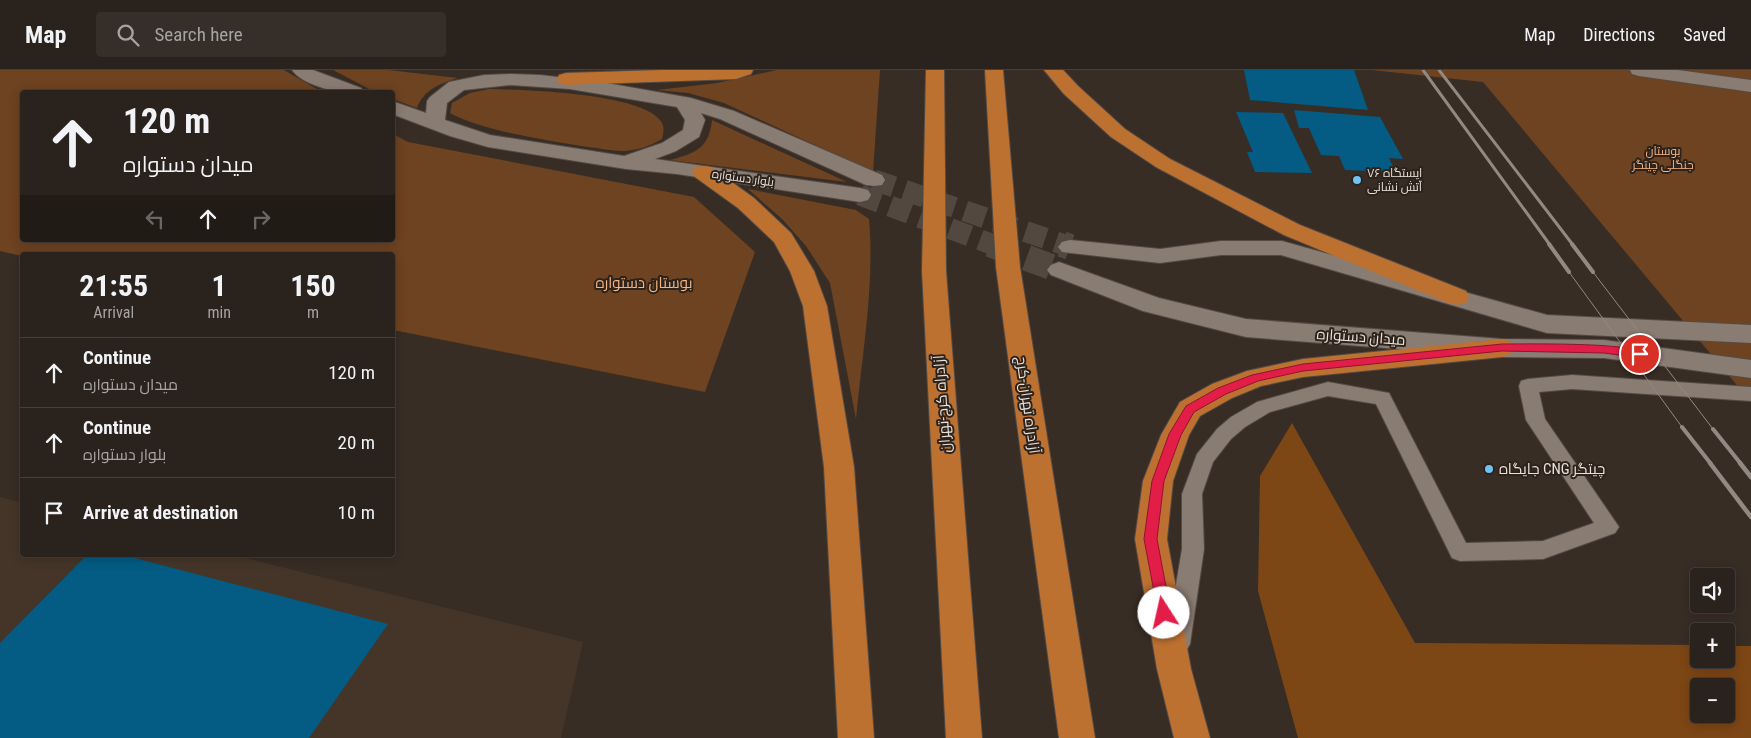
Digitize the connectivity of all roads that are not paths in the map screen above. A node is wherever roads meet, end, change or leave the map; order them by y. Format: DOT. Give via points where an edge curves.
graph roads {
  1 [pos="301,70"];
  2 [pos="458,70"];
  3 [pos="744,70"];
  4 [pos="935,70"];
  5 [pos="994,70"];
  6 [pos="1053,70"];
  7 [pos="1639,70"];
  8 [pos="512,76"];
  9 [pos="566,80"];
  10 [pos="1751,86"];
  11 [pos="348,90"];
  12 [pos="684,102"];
  13 [pos="395,108"];
  14 [pos="435,123"];
  15 [pos="626,163"];
  16 [pos="703,172"];
  17 [pos="1070,247"];
  18 [pos="1059,270"];
  19 [pos="1457,297"];
  20 [pos="1751,334"];
  21 [pos="1502,348"];
  22 [pos="1751,368"];
  23 [pos="1751,394"];
  24 [pos="1174,669"];
  25 [pos="856,738"];
  26 [pos="964,738"];
  27 [pos="1077,738"];
  28 [pos="1192,738"];
  1 -- 11 [label="main road" via="308,76"];
  2 -- 8 [label="main road"];
  3 -- 9 [label="highway" via="736,73"];
  4 -- 26 [label="highway, آزادراه کرج-تهران" via="934,271"];
  5 -- 27 [label="highway, آزادراه تهران-کرج" via="1008,266"];
  6 -- 19 [label="highway" via="1118,133 1163,163 1292,230"];
  7 -- 10 [label="main road"];
  8 -- 9 [label="main road, بلوار دستواره"];
  8 -- 14 [label="main road" via="476,80 457,86 437,101"];
  9 -- 12 [label="main road, بلوار دستواره"];
  12 -- 15 [label="main road" via="695,120 692,133 669,147"];
  12 -- 16 [label="main road, بلوار دستواره" via="727,114 867,188"];
  13 -- 14 [label="main road"];
  14 -- 15 [label="main road, بلوار دستواره" via="488,141"];
  15 -- 16 [label="main road, بلوار دستواره"];
  16 -- 25 [label="highway" via="746,203 783,238 802,271 815,306 839,468"];
  17 -- 19 [label="main road" via="1160,256 1221,248 1282,248"];
  18 -- 21 [label="main road, میدان دستواره" via="1152,305 1246,328"];
  19 -- 20 [label="main road" via="1547,324"];
  21 -- 22 [label="main road, میدان دستواره" via="1604,349"];
  21 -- 24 [label="highway" via="1303,368 1256,378 1222,391 1190,409 1175,434 1158,481 1151,539"];
  23 -- 24 [label="lane" via="1572,382 1528,386 1536,420 1608,527 1543,550 1460,552 1382,398 1328,389 1264,408 1238,422 1204,459 1192,494 1193,549"];
  24 -- 28 [label="highway"];
}
